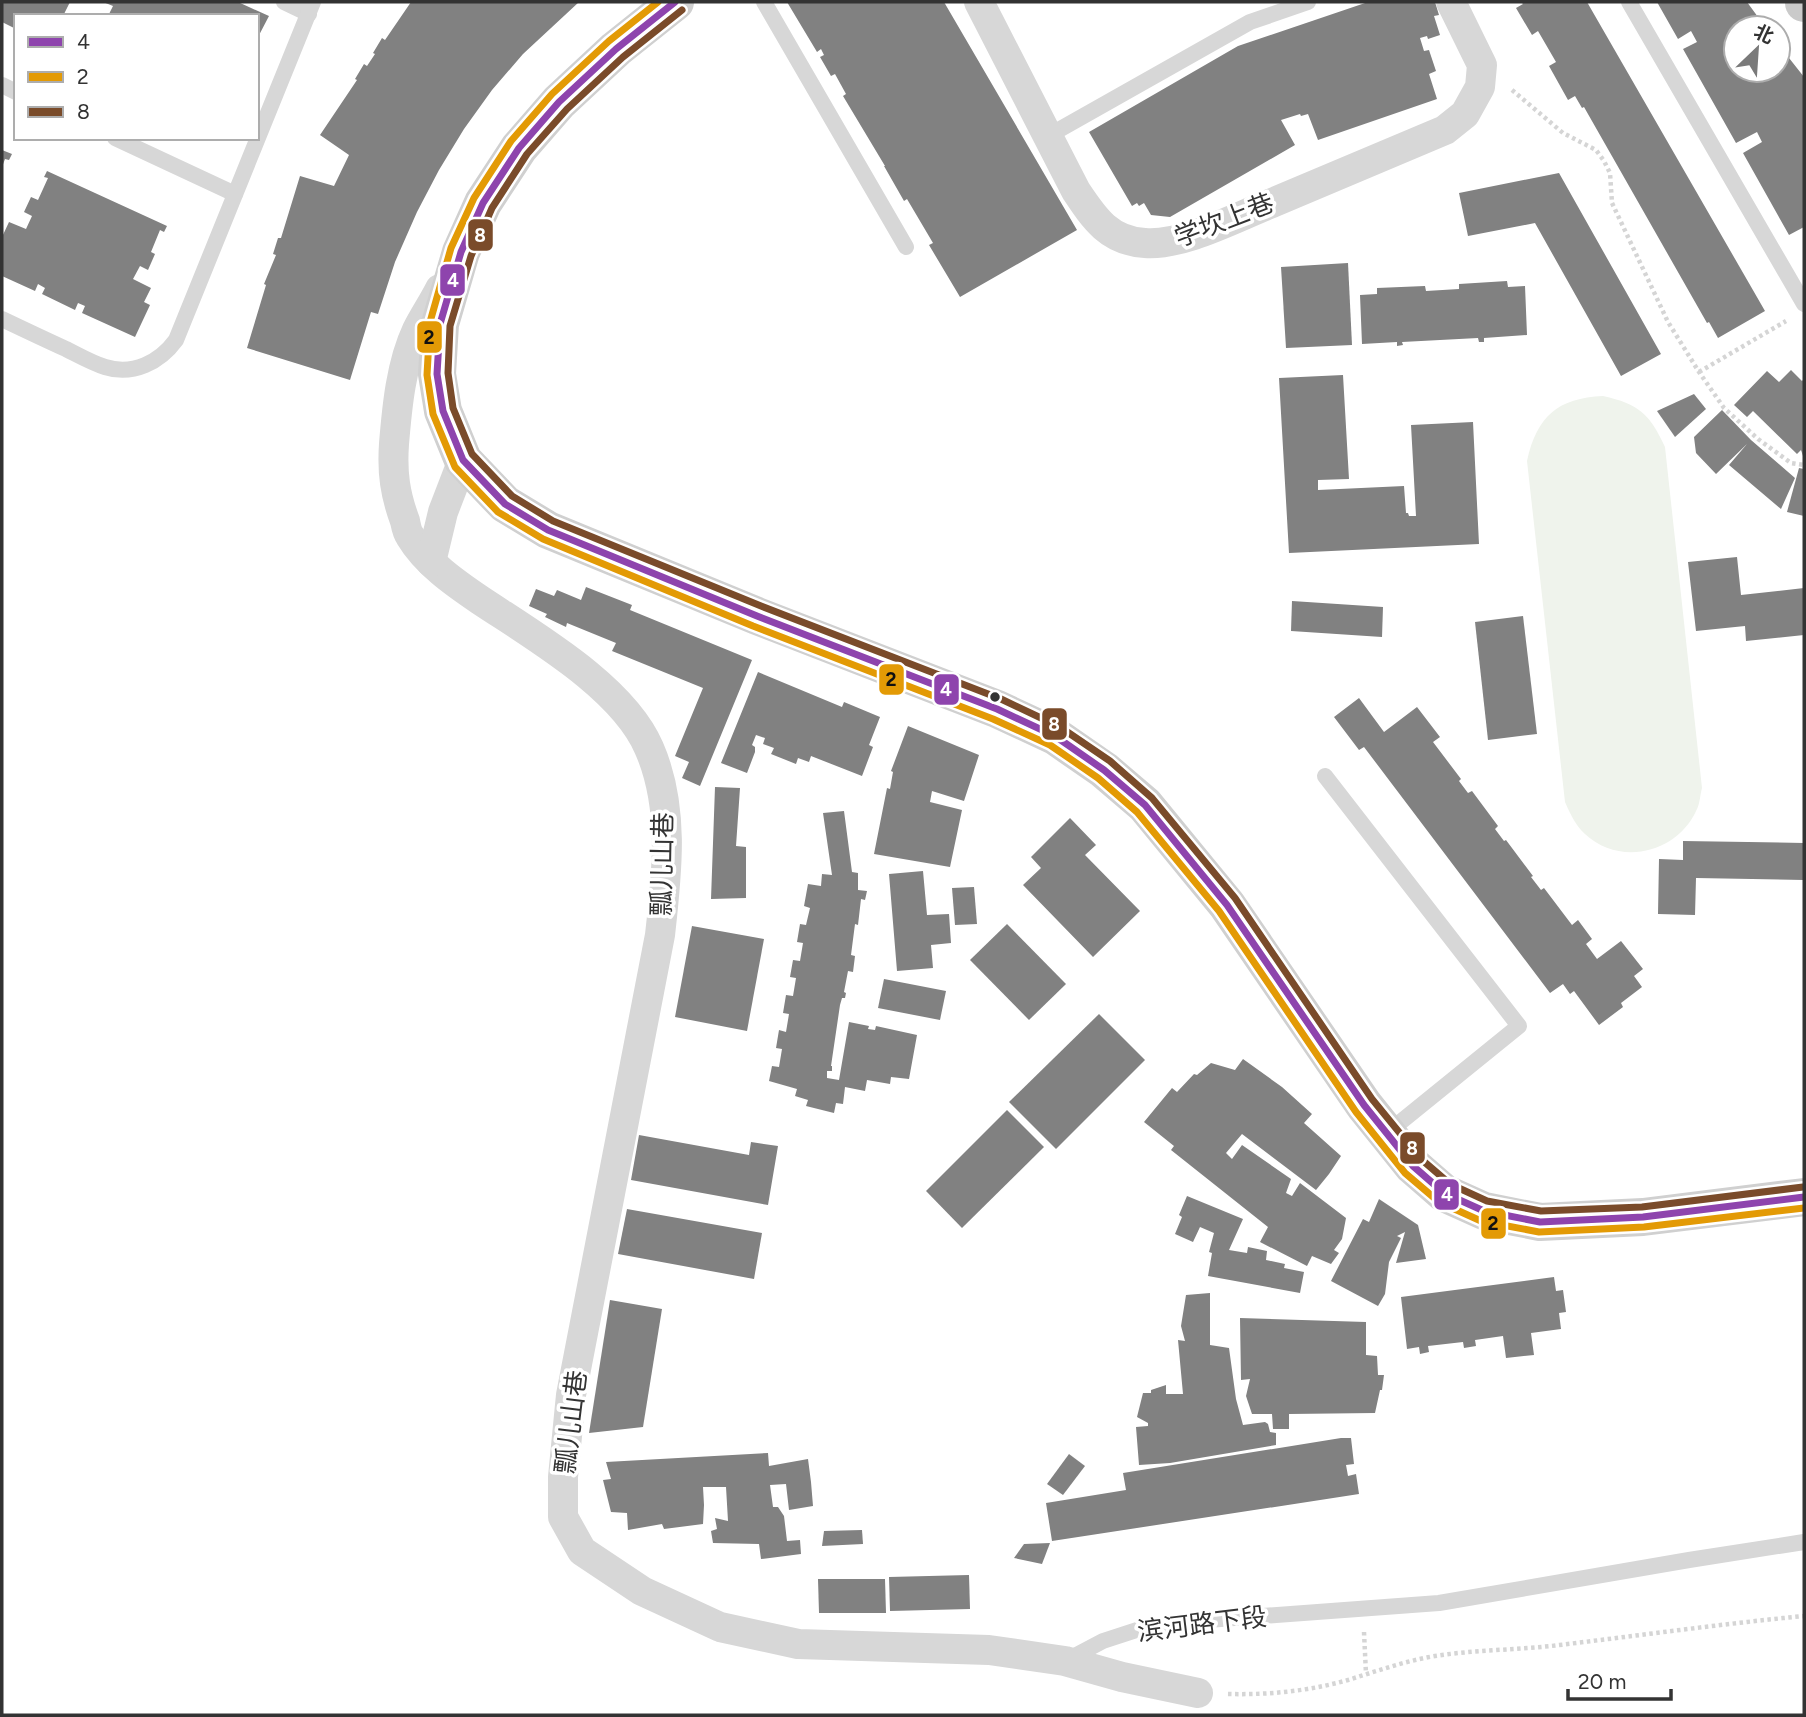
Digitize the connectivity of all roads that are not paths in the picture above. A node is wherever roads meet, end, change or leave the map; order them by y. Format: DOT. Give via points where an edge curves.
graph roads {
  1 [pos="284,2"];
  2 [pos="676,2"];
  3 [pos="764,2"];
  4 [pos="979,2"];
  5 [pos="1308,2"];
  6 [pos="1451,2"];
  7 [pos="1629,2"];
  8 [pos="311,8"];
  9 [pos="259,135"];
  10 [pos="1048,136"];
  11 [pos="119,140"];
  12 [pos="257,140"];
  13 [pos="235,194"];
  14 [pos="906,247"];
  15 [pos="461,252"];
  16 [pos="1804,304"];
  17 [pos="2,319"];
  18 [pos="463,460"];
  19 [pos="431,562"];
  20 [pos="1325,776"];
  21 [pos="1387,1133"];
  22 [pos="1804,1197"];
  23 [pos="1804,1542"];
  24 [pos="1065,1661"];
  25 [pos="1198,1693"];
  1 -- 8 [label="lane"];
  2 -- 15 [label="main road" via="589,73 519,148 483,203"];
  3 -- 14 [label="lane"];
  4 -- 10 [label="street, 学坎上巷"];
  5 -- 10 [label="lane" via="1250,22"];
  6 -- 10 [label="street, 学坎上巷" via="1482,65 1480,87 1465,114 1445,130 1169,242 1125,239 1095,219"];
  7 -- 16 [label="lane"];
  8 -- 9 [label="lane"];
  11 -- 13 [label="lane"];
  12 -- 13 [label="lane"];
  13 -- 17 [label="lane" via="176,340 157,360 131,369 105,367"];
  15 -- 18 [label="main road" via="440,324 437,374 443,411"];
  15 -- 19 [label="street, 瓢儿山巷" via="416,332 396,420 396,498 410,536"];
  18 -- 19 [label="street" via="443,512"];
  18 -- 21 [label="main road" via="505,504 548,530 997,709 1055,736 1104,770 1145,805 1227,905"];
  19 -- 24 [label="street, 瓢儿山巷" via="575,664 610,695 649,747 668,826 660,935 571,1395 563,1517 582,1550 642,1591 720,1627 798,1644 989,1650"];
  20 -- 21 [label="lane" via="1518,1026"];
  21 -- 22 [label="main road" via="1413,1166 1444,1193 1484,1211 1540,1222 1643,1217"];
  23 -- 24 [label="lane, 滨河路下段" via="1439,1603 1149,1626 1103,1641"];
  24 -- 25 [label="street"];
}
